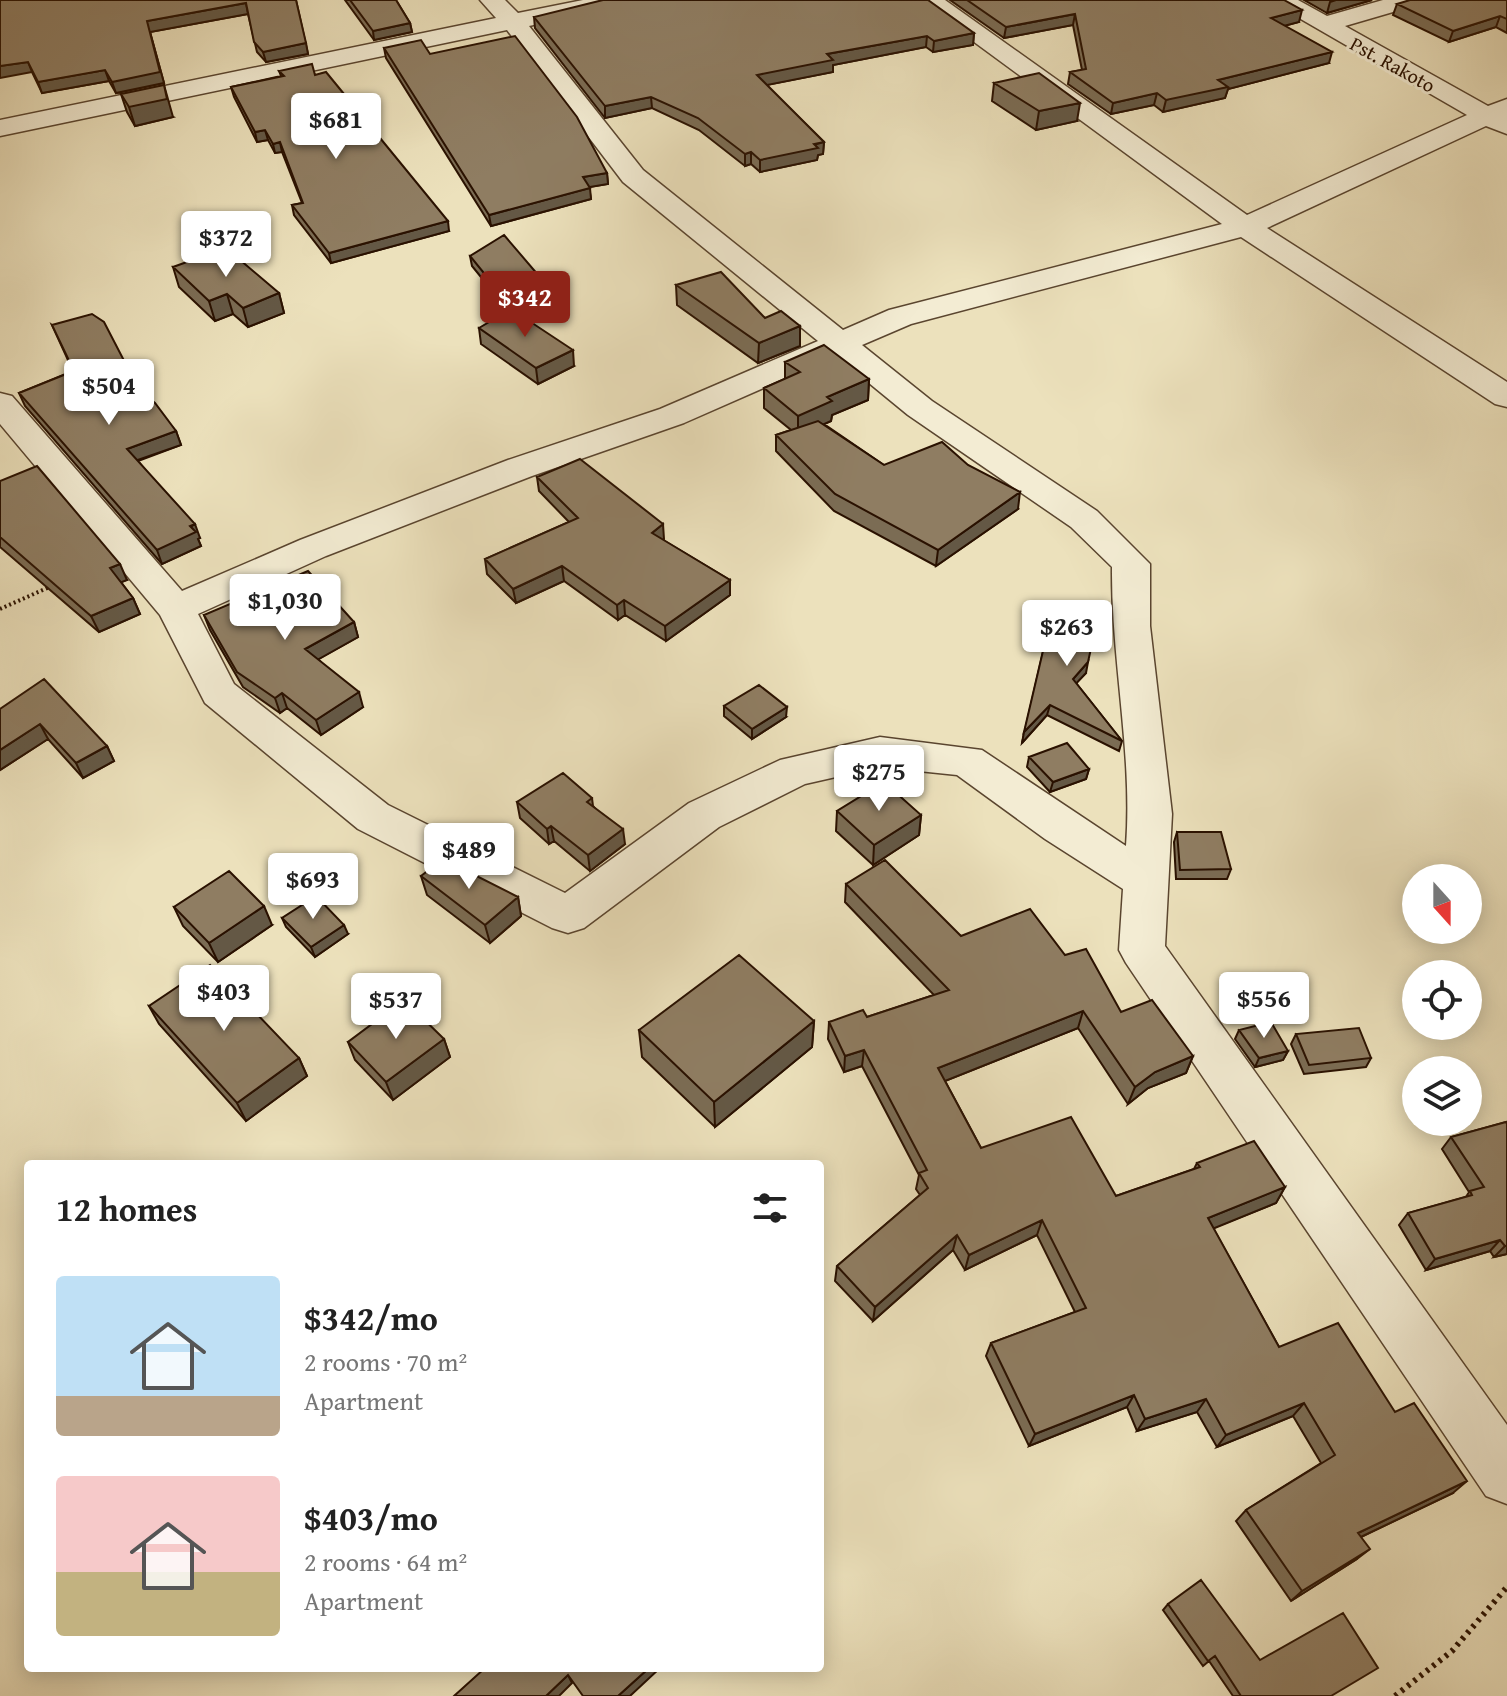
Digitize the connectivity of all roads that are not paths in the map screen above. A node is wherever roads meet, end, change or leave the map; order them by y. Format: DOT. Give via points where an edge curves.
graph roads {
  1 [pos="618,0"];
  2 [pos="929,0"];
  3 [pos="1280,0"];
  4 [pos="1409,0"];
  5 [pos="503,11"];
  6 [pos="1324,25"];
  7 [pos="1501,117"];
  8 [pos="0,128"];
  9 [pos="1245,227"];
  10 [pos="840,345"];
  11 [pos="1507,397"];
  12 [pos="0,403"];
  13 [pos="176,609"];
  14 [pos="1148,882"];
  15 [pos="1507,1475"];
  1 -- 5 [label="street"];
  2 -- 9 [label="street"];
  3 -- 6 [label="street, Pst. Rakoto"];
  4 -- 6 [label="street"];
  5 -- 8 [label="street"];
  5 -- 10 [label="street" via="633,176"];
  6 -- 7 [label="street, Pst. Rakoto"];
  7 -- 9 [label="street"];
  9 -- 10 [label="street" via="900,317"];
  9 -- 11 [label="street"];
  10 -- 13 [label="street" via="672,416 313,548"];
  10 -- 14 [label="street" via="920,408 1084,519 1131,564 1131,626 1150,814"];
  12 -- 13 [label="street"];
  13 -- 14 [label="street" via="219,693 373,817 568,915 704,815 795,771 880,752 967,761"];
  14 -- 15 [label="street" via="1142,950"];
}
